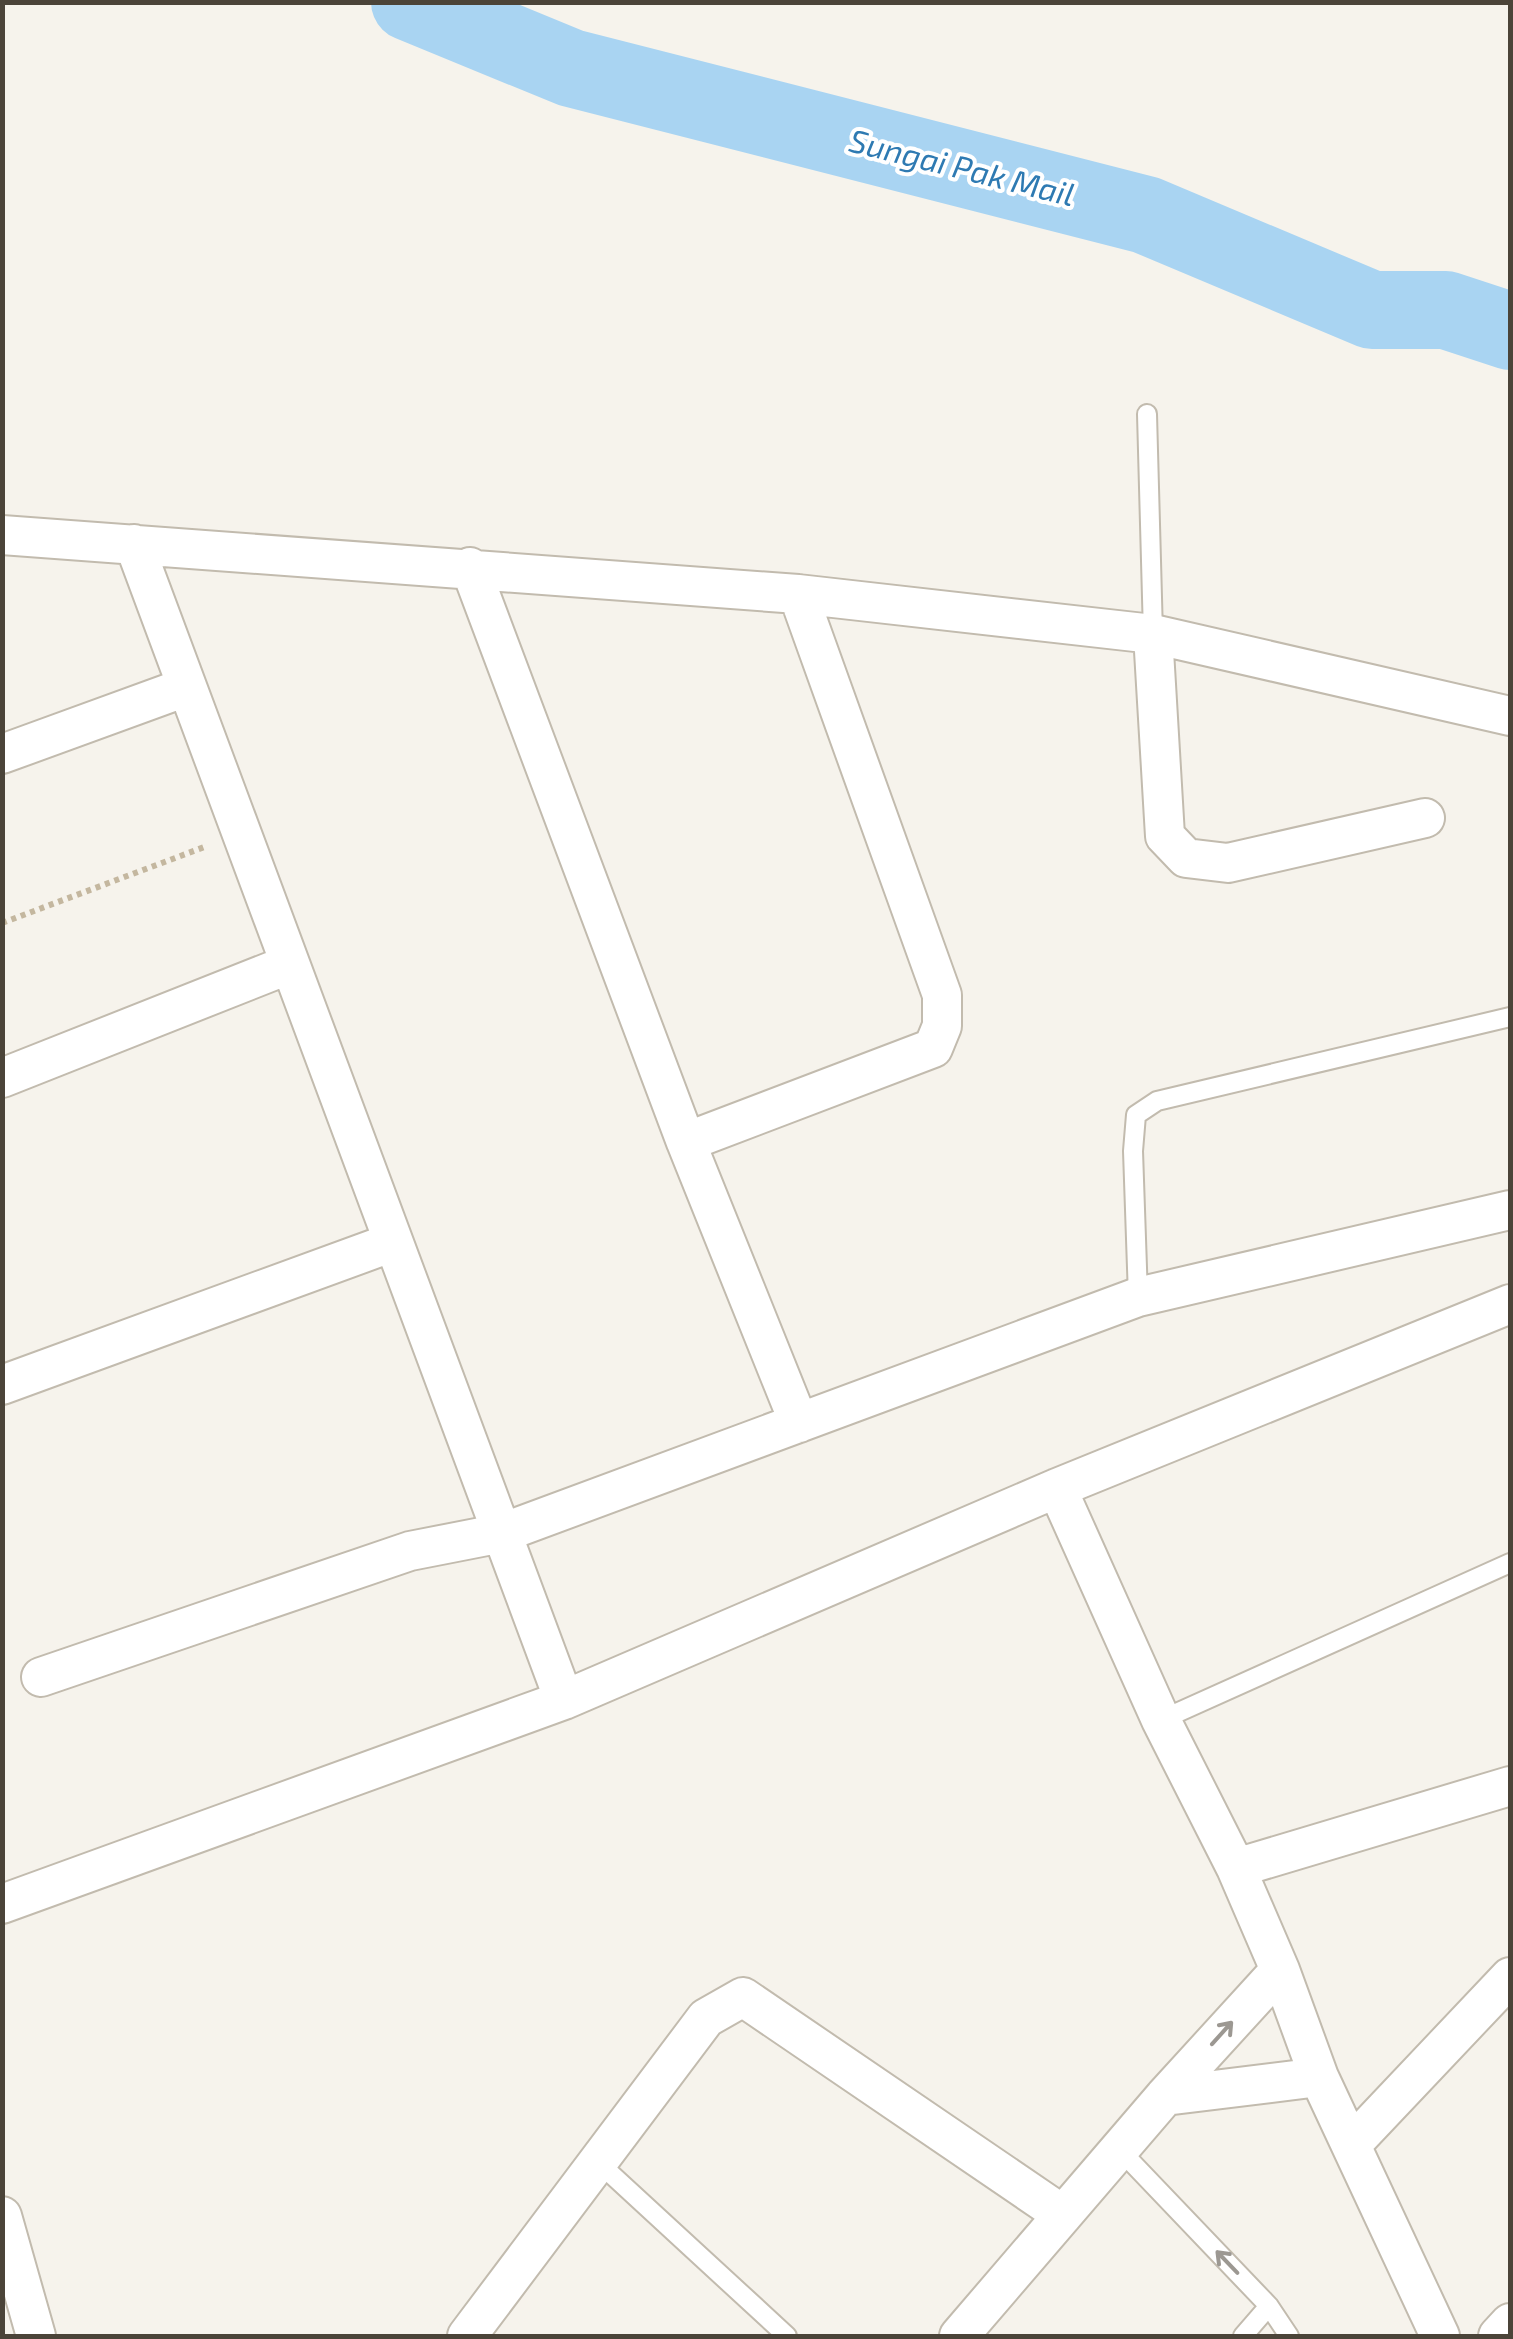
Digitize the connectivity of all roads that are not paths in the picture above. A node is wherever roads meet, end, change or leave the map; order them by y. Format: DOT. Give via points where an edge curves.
graph roads {
  1 [pos="1147,414"];
  2 [pos="2,535"];
  3 [pos="134,544"];
  4 [pos="470,567"];
  5 [pos="798,594"];
  6 [pos="1153,634"];
  7 [pos="186,687"];
  8 [pos="1510,716"];
  9 [pos="2,754"];
  10 [pos="1425,818"];
  11 [pos="290,964"];
  12 [pos="1510,1017"];
  13 [pos="2,1078"];
  14 [pos="686,1142"];
  15 [pos="1510,1210"];
  16 [pos="393,1242"];
  17 [pos="1138,1297"];
  18 [pos="1510,1304"];
  19 [pos="2,1385"];
  20 [pos="799,1423"];
  21 [pos="1057,1488"];
  22 [pos="502,1533"];
  23 [pos="1510,1563"];
  24 [pos="42,1677"];
  25 [pos="564,1700"];
  26 [pos="1161,1720"];
  27 [pos="1510,1786"];
  28 [pos="1236,1868"];
  29 [pos="2,1904"];
  30 [pos="1280,1970"];
  31 [pos="1510,1977"];
  32 [pos="1319,2077"];
  33 [pos="1164,2096"];
  34 [pos="1352,2144"];
  35 [pos="1119,2150"];
  36 [pos="598,2162"];
  37 [pos="1063,2215"];
  38 [pos="2,2216"];
  39 [pos="1269,2306"];
  40 [pos="1510,2323"];
  41 [pos="36,2336"];
  42 [pos="468,2336"];
  43 [pos="787,2336"];
  44 [pos="959,2336"];
  45 [pos="1242,2336"];
  46 [pos="1289,2336"];
  47 [pos="1440,2336"];
  48 [pos="1498,2336"];
  1 -- 6 [label="lane"];
  2 -- 3 [label="street"];
  3 -- 4 [label="street"];
  3 -- 7 [label="street"];
  4 -- 5 [label="street"];
  4 -- 14 [label="street"];
  5 -- 6 [label="street"];
  5 -- 14 [label="street" via="942,995 942,1026 933,1048"];
  6 -- 8 [label="street"];
  6 -- 10 [label="street" via="1165,836 1186,858 1228,862"];
  7 -- 9 [label="street"];
  7 -- 11 [label="street"];
  11 -- 13 [label="street"];
  11 -- 16 [label="street"];
  12 -- 17 [label="lane" via="1156,1101 1136,1115"];
  14 -- 20 [label="street"];
  15 -- 17 [label="street"];
  16 -- 19 [label="street"];
  16 -- 22 [label="street"];
  17 -- 20 [label="street"];
  18 -- 21 [label="street"];
  20 -- 22 [label="street"];
  21 -- 25 [label="street"];
  21 -- 26 [label="street"];
  22 -- 24 [label="street" via="410,1551"];
  22 -- 25 [label="street"];
  23 -- 26 [label="lane"];
  25 -- 29 [label="street"];
  26 -- 28 [label="street"];
  27 -- 28 [label="street"];
  28 -- 30 [label="street"];
  30 -- 32 [label="street"];
  33 -- 30 [label="street, one-way"];
  31 -- 34 [label="street"];
  32 -- 33 [label="street"];
  32 -- 34 [label="street"];
  33 -- 35 [label="street"];
  34 -- 47 [label="street"];
  35 -- 37 [label="street"];
  39 -- 35 [label="lane, one-way"];
  36 -- 37 [label="street" via="706,2018 743,1997"];
  36 -- 42 [label="street"];
  36 -- 43 [label="lane"];
  37 -- 44 [label="street"];
  38 -- 41 [label="street"];
  39 -- 45 [label="lane"];
  39 -- 46 [label="lane"];
  40 -- 48 [label="street"];
}
